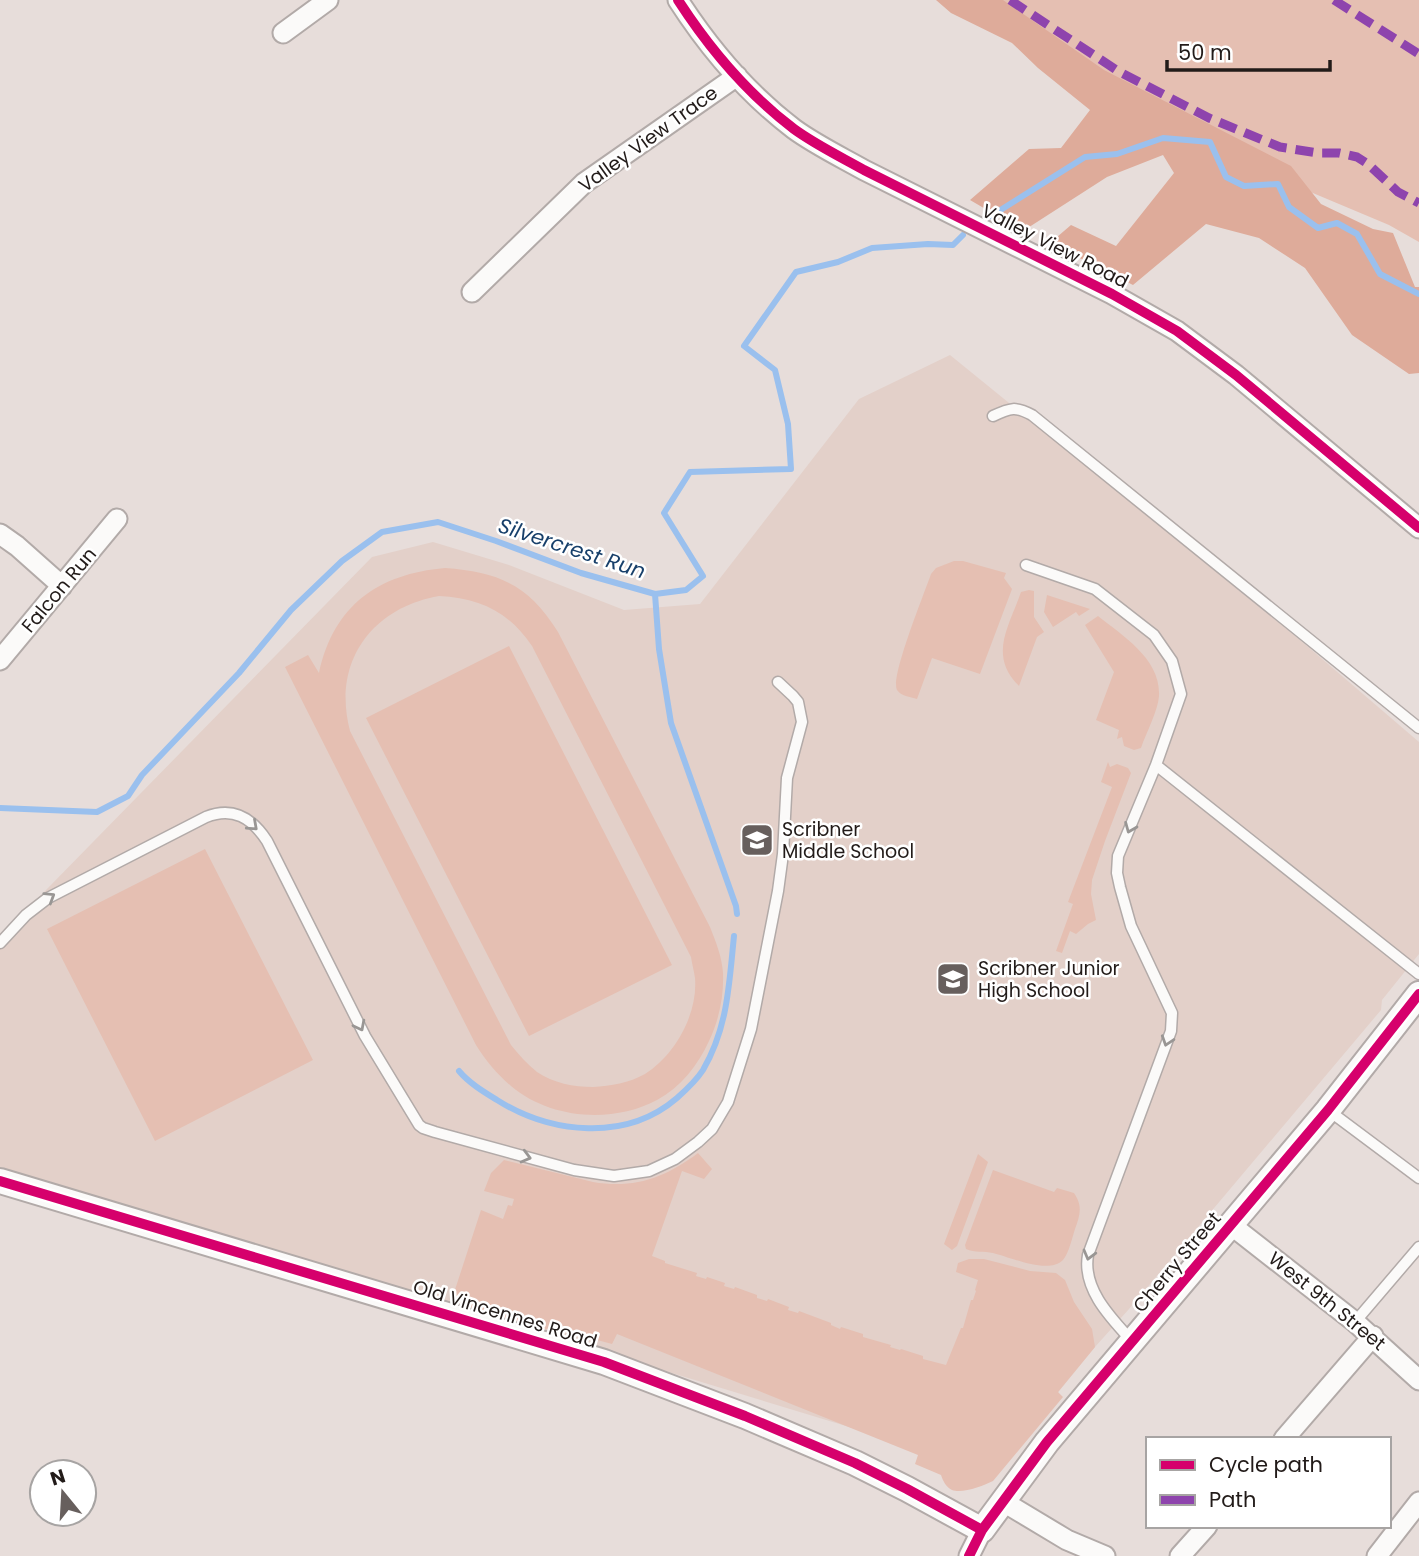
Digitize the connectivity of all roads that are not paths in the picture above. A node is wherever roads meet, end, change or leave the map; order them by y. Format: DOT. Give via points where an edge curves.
graph roads {
  1 [pos="328,0"];
  2 [pos="678,0"];
  3 [pos="283,33"];
  4 [pos="737,76"];
  5 [pos="472,292"];
  6 [pos="993,416"];
  7 [pos="117,519"];
  8 [pos="1419,528"];
  9 [pos="0,534"];
  10 [pos="1026,565"];
  11 [pos="62,586"];
  12 [pos="0,660"];
  13 [pos="778,682"];
  14 [pos="1419,728"];
  15 [pos="1156,765"];
  16 [pos="0,943"];
  17 [pos="1419,974"];
  18 [pos="1419,994"];
  19 [pos="1328,1110"];
  20 [pos="1419,1178"];
  21 [pos="0,1181"];
  22 [pos="1231,1225"];
  23 [pos="1419,1247"];
  24 [pos="1355,1322"];
  25 [pos="1373,1336"];
  26 [pos="1133,1342"];
  27 [pos="1419,1380"];
  28 [pos="1286,1437"];
  29 [pos="1002,1501"];
  30 [pos="1419,1502"];
  31 [pos="1205,1528"];
  32 [pos="982,1530"];
  33 [pos="969,1556"];
  34 [pos="1105,1556"];
  35 [pos="1180,1556"];
  36 [pos="1377,1556"];
  1 -- 3 [label="street"];
  2 -- 4 [label="street, Valley View Road"];
  4 -- 5 [label="street, Valley View Trace" via="584,183"];
  4 -- 8 [label="street, Valley View Road" via="795,130 826,149 1177,331"];
  6 -- 14 [label="lane" via="1020,408 1032,415"];
  7 -- 11 [label="street, Falcon Run"];
  9 -- 11 [label="street"];
  10 -- 15 [label="lane" via="1095,589 1154,635 1172,661 1181,694"];
  11 -- 12 [label="street, Falcon Run"];
  16 -- 13 [label="lane, one-way" via="30,911 59,892 205,817 220,813 240,816 252,822 267,841 365,1037 419,1125 583,1171 614,1176 649,1171 675,1159 712,1129 728,1102 751,1029 778,891 787,778 802,722 798,702"];
  15 -- 17 [label="lane"];
  15 -- 26 [label="lane, one-way" via="1118,856 1117,873 1131,926 1172,1013 1171,1031 1086,1267 1099,1300"];
  18 -- 19 [label="street, Cherry Street"];
  19 -- 20 [label="lane"];
  19 -- 22 [label="street, Cherry Street"];
  21 -- 32 [label="street, Old Vincennes Road" via="604,1362 855,1463"];
  22 -- 24 [label="street, West 9th Street"];
  22 -- 26 [label="street, Cherry Street"];
  23 -- 24 [label="lane"];
  24 -- 25 [label="street, West 9th Street"];
  25 -- 27 [label="street, West 9th Street"];
  25 -- 28 [label="street"];
  26 -- 29 [label="street, Cherry Street"];
  29 -- 32 [label="street, Cherry Street"];
  29 -- 34 [label="street" via="1067,1540"];
  30 -- 36 [label="street"];
  31 -- 35 [label="street"];
  32 -- 33 [label="street, Cherry Street"];
}
